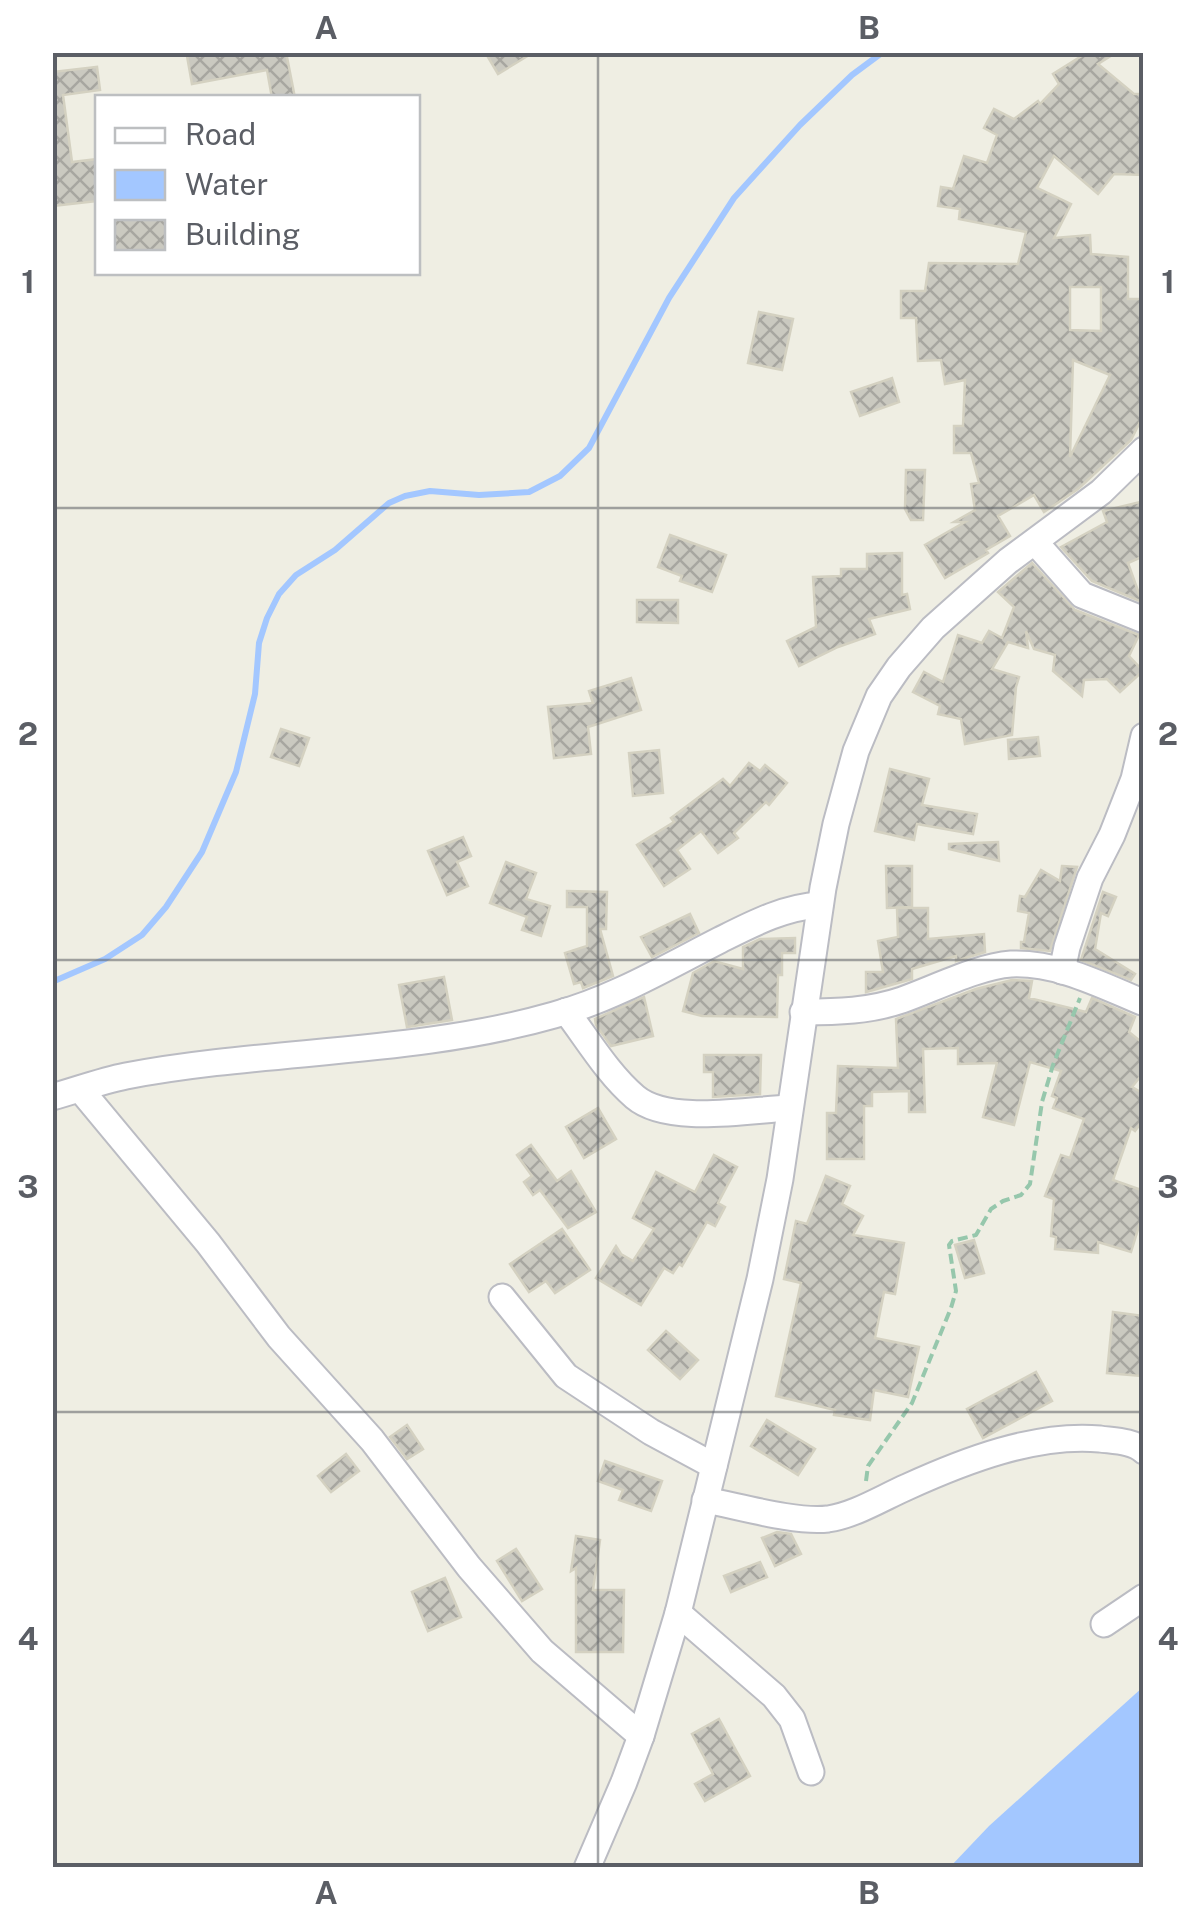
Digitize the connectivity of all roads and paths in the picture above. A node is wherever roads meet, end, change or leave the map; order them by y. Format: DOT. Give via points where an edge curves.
graph roads {
  1 [pos="1144,450"];
  2 [pos="1034,542"];
  3 [pos="1144,620"];
  4 [pos="1144,736"];
  5 [pos="820,906"];
  6 [pos="1062,970"];
  7 [pos="1088,980"];
  8 [pos="1142,1002"];
  9 [pos="566,1011"];
  10 [pos="803,1012"];
  11 [pos="80,1089"];
  12 [pos="52,1097"];
  13 [pos="789,1108"];
  14 [pos="502,1297"];
  15 [pos="1144,1451"];
  16 [pos="714,1466"];
  17 [pos="706,1500"];
  18 [pos="871,1503"];
  19 [pos="1144,1596"];
  20 [pos="678,1613"];
  21 [pos="1104,1624"];
  22 [pos="641,1736"];
  23 [pos="811,1772"];
  24 [pos="587,1868"];
  1 -- 2 [label="street" via="1102,492"];
  2 -- 3 [label="street" via="1082,595"];
  2 -- 5 [label="street" via="933,628 879,696 856,752"];
  4 -- 6 [label="street"];
  5 -- 9 [label="street" via="758,922"];
  5 -- 10 [label="street"];
  6 -- 7 [label="street"];
  6 -- 10 [label="street" via="1004,965 874,1008"];
  7 -- 8 [label="street"];
  7 -- 18 [label="path" via="1052,1065 1030,1184 990,1210 976,1235 949,1246 956,1291 951,1308 912,1403 868,1466"];
  9 -- 11 [label="street" via="408,1044 176,1068"];
  9 -- 13 [label="street" via="614,1075 638,1100 660,1110"];
  10 -- 13 [label="street"];
  11 -- 12 [label="street"];
  11 -- 22 [label="street" via="469,1567 542,1651"];
  13 -- 16 [label="street" via="760,1279"];
  14 -- 16 [label="street" via="566,1376"];
  15 -- 18 [label="street" via="1087,1438 1034,1442 950,1467"];
  16 -- 17 [label="street"];
  17 -- 18 [label="street" via="803,1518 828,1518"];
  17 -- 20 [label="street"];
  19 -- 21 [label="street"];
  20 -- 22 [label="street"];
  20 -- 23 [label="street" via="774,1696 792,1720"];
  22 -- 24 [label="street"];
}
